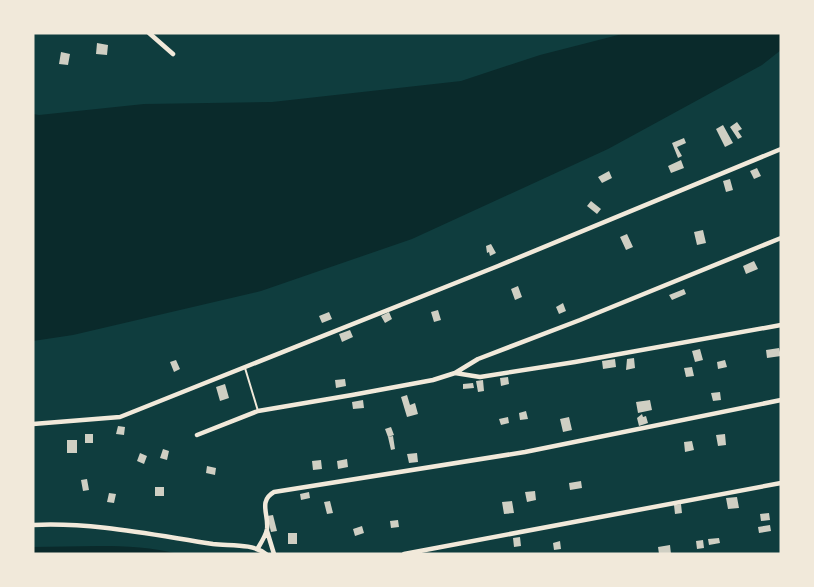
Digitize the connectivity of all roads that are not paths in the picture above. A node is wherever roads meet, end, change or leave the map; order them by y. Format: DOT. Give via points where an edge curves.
graph roads {
  1 [pos="149,33"];
  2 [pos="173,54"];
  3 [pos="781,149"];
  4 [pos="781,238"];
  5 [pos="781,325"];
  6 [pos="245,366"];
  7 [pos="455,373"];
  8 [pos="781,400"];
  9 [pos="258,411"];
  10 [pos="33,424"];
  11 [pos="197,435"];
  12 [pos="781,483"];
  13 [pos="33,525"];
  14 [pos="267,530"];
  15 [pos="258,548"];
  16 [pos="266,554"];
  17 [pos="274,554"];
  18 [pos="404,554"];
  1 -- 2 [label="street"];
  3 -- 6 [label="street"];
  4 -- 7 [label="street" via="478,359"];
  5 -- 7 [label="street" via="480,377"];
  6 -- 9 [label="lane"];
  6 -- 10 [label="street" via="120,417"];
  7 -- 9 [label="street"];
  8 -- 14 [label="street" via="525,452 274,492 265,503"];
  9 -- 11 [label="street"];
  12 -- 18 [label="street"];
  13 -- 15 [label="street" via="58,523"];
  14 -- 15 [label="street"];
  14 -- 17 [label="street"];
  15 -- 16 [label="street"];
}
